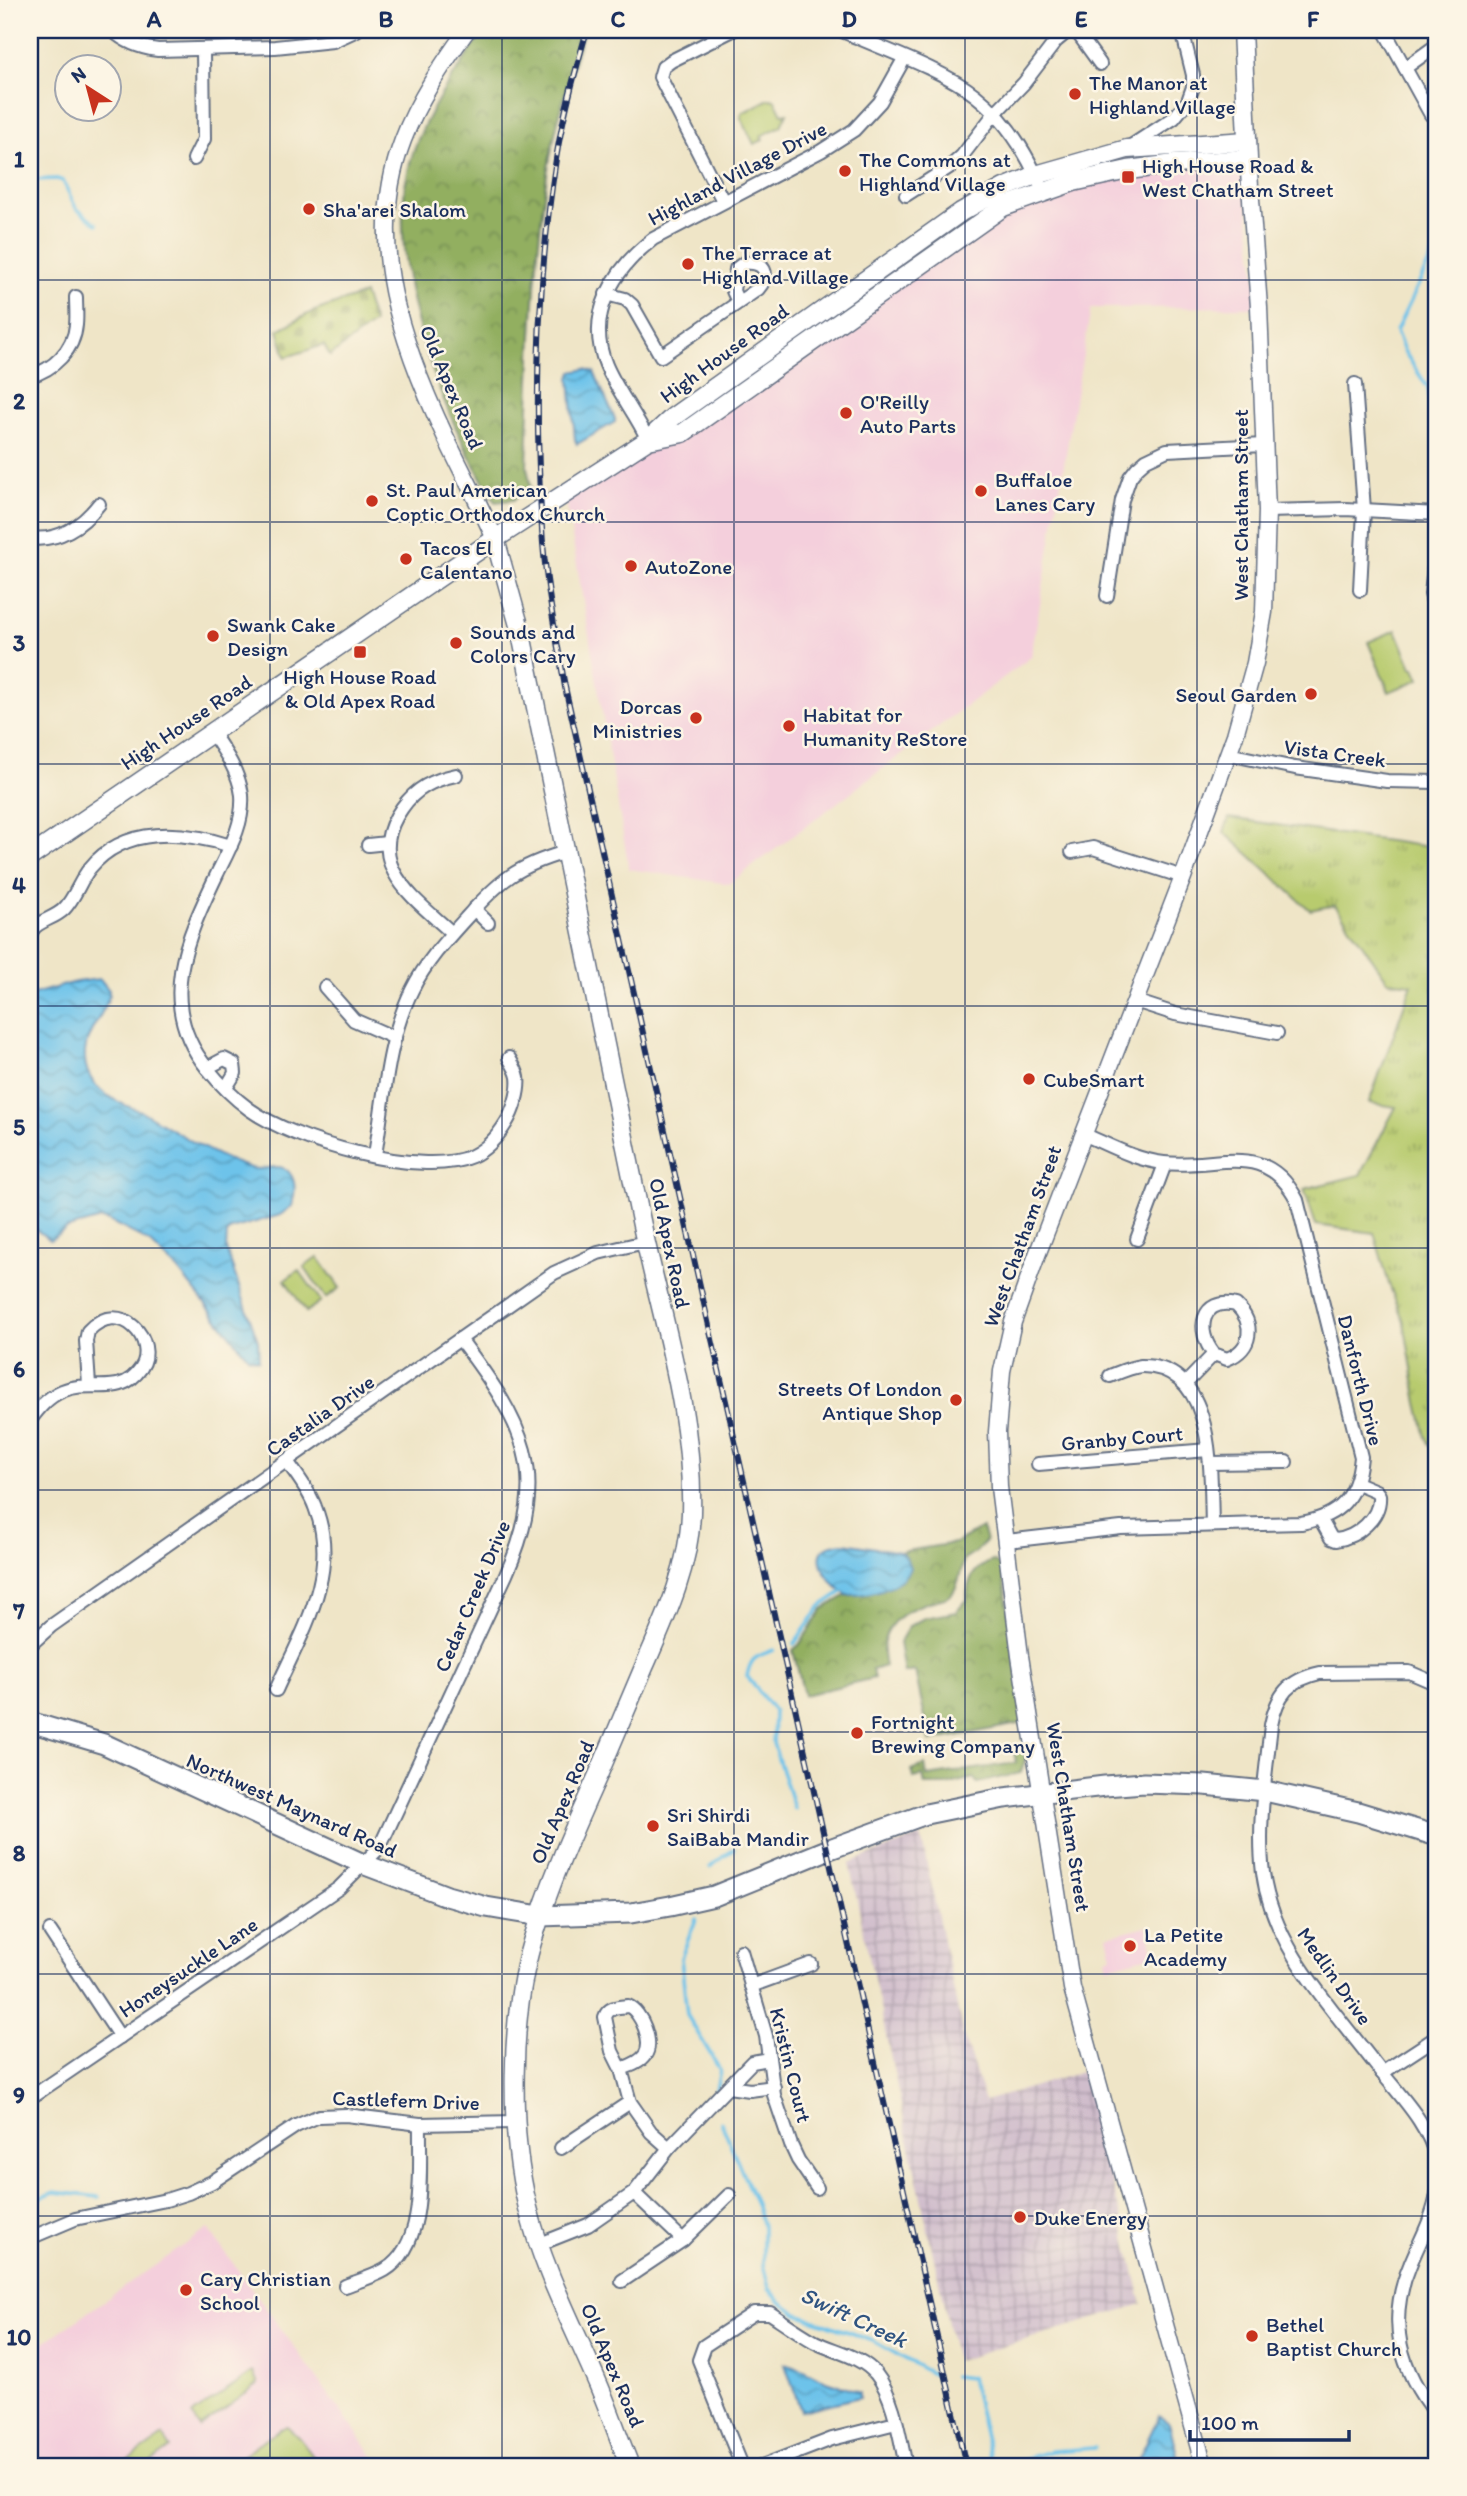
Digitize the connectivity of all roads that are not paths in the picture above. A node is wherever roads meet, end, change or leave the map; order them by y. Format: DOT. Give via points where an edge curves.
graph roads {
  1 [pos="112,30"];
  2 [pos="357,30"];
  3 [pos="467,30"];
  4 [pos="733,30"];
  5 [pos="840,30"];
  6 [pos="1182,30"];
  7 [pos="1242,30"];
  8 [pos="1384,30"];
  9 [pos="1437,45"];
  10 [pos="203,50"];
  11 [pos="904,59"];
  12 [pos="1100,64"];
  13 [pos="1405,68"];
  14 [pos="995,113"];
  15 [pos="1431,114"];
  16 [pos="1247,141"];
  17 [pos="1126,149"];
  18 [pos="194,159"];
  19 [pos="1248,159"];
  20 [pos="1040,183"];
  21 [pos="906,195"];
  22 [pos="723,201"];
  23 [pos="606,294"];
  24 [pos="76,297"];
  25 [pos="738,302"];
  26 [pos="30,376"];
  27 [pos="1355,384"];
  28 [pos="648,440"];
  29 [pos="1264,445"];
  30 [pos="99,504"];
  31 [pos="1364,510"];
  32 [pos="1267,511"];
  33 [pos="1437,514"];
  34 [pos="30,538"];
  35 [pos="1437,538"];
  36 [pos="495,539"];
  37 [pos="1360,590"];
  38 [pos="1107,596"];
  39 [pos="1437,621"];
  40 [pos="212,733"];
  41 [pos="1228,754"];
  42 [pos="456,775"];
  43 [pos="1437,782"];
  44 [pos="387,843"];
  45 [pos="369,845"];
  46 [pos="231,846"];
  47 [pos="566,852"];
  48 [pos="1072,852"];
  49 [pos="30,856"];
  50 [pos="1183,877"];
  51 [pos="474,909"];
  52 [pos="488,923"];
  53 [pos="32,925"];
  54 [pos="453,933"];
  55 [pos="325,988"];
  56 [pos="1136,1001"];
  57 [pos="1277,1033"];
  58 [pos="395,1038"];
  59 [pos="509,1058"];
  60 [pos="207,1068"];
  61 [pos="226,1088"];
  62 [pos="1083,1134"];
  63 [pos="375,1156"];
  64 [pos="1165,1164"];
  65 [pos="1137,1239"];
  66 [pos="645,1241"];
  67 [pos="460,1339"];
  68 [pos="1214,1354"];
  69 [pos="1110,1376"];
  70 [pos="1186,1383"];
  71 [pos="89,1385"];
  72 [pos="30,1420"];
  73 [pos="1209,1457"];
  74 [pos="287,1461"];
  75 [pos="1286,1462"];
  76 [pos="1038,1464"];
  77 [pos="1357,1483"];
  78 [pos="1321,1520"];
  79 [pos="1212,1525"];
  80 [pos="1007,1541"];
  81 [pos="30,1645"];
  82 [pos="1430,1681"];
  83 [pos="276,1690"];
  84 [pos="30,1722"];
  85 [pos="1265,1791"];
  86 [pos="1044,1794"];
  87 [pos="1437,1836"];
  88 [pos="363,1864"];
  89 [pos="540,1916"];
  90 [pos="51,1931"];
  91 [pos="741,1951"];
  92 [pos="811,1964"];
  93 [pos="751,1986"];
  94 [pos="120,2037"];
  95 [pos="1437,2037"];
  96 [pos="769,2059"];
  97 [pos="621,2069"];
  98 [pos="1382,2073"];
  99 [pos="728,2087"];
  100 [pos="774,2087"];
  101 [pos="30,2098"];
  102 [pos="630,2102"];
  103 [pos="515,2122"];
  104 [pos="420,2124"];
  105 [pos="561,2148"];
  106 [pos="669,2148"];
  107 [pos="1437,2161"];
  108 [pos="817,2188"];
  109 [pos="634,2193"];
  110 [pos="1437,2194"];
  111 [pos="729,2195"];
  112 [pos="30,2238"];
  113 [pos="683,2240"];
  114 [pos="540,2245"];
  115 [pos="622,2281"];
  116 [pos="345,2286"];
  117 [pos="1437,2416"];
  118 [pos="896,2423"];
  119 [pos="630,2466"];
  120 [pos="742,2466"];
  121 [pos="762,2466"];
  122 [pos="906,2466"];
  123 [pos="1204,2466"];
  1 -- 10 [label="street" via="144,48"];
  2 -- 10 [label="street" via="333,41"];
  3 -- 36 [label="street, Old Apex Road" via="428,86 402,143 389,198 386,247 404,336"];
  4 -- 22 [label="street" via="671,61 660,77"];
  5 -- 11 [label="street"];
  6 -- 17 [label="street" via="1192,75 1188,101 1174,118"];
  7 -- 16 [label="main road, West Chatham Street"];
  8 -- 13 [label="street"];
  9 -- 13 [label="street"];
  10 -- 18 [label="street" via="204,139"];
  11 -- 14 [label="street" via="964,87"];
  11 -- 22 [label="street, Highland Village Drive" via="880,102 854,130"];
  12 -- 14 [label="street" via="1079,34 1069,32 1056,41"];
  13 -- 15 [label="street"];
  14 -- 20 [label="street"];
  14 -- 21 [label="street" via="962,156"];
  16 -- 17 [label="main road, High House Road"];
  16 -- 19 [label="main road, West Chatham Street"];
  17 -- 20 [label="main road, High House Road"];
  19 -- 20 [label="main road, High House Road"];
  19 -- 29 [label="street, West Chatham Street"];
  20 -- 28 [label="main road, High House Road" via="1004,188 961,212 673,417"];
  22 -- 23 [label="street, Highland Village Drive" via="644,246 620,270"];
  23 -- 25 [label="street" via="632,305 660,356"];
  23 -- 28 [label="street, Highland Village Drive" via="600,317 601,350"];
  24 -- 26 [label="street" via="76,327 68,348 51,368"];
  27 -- 31 [label="street"];
  28 -- 36 [label="main road, High House Road"];
  29 -- 32 [label="street, West Chatham Street"];
  29 -- 38 [label="street" via="1167,450 1137,468 1122,500"];
  30 -- 34 [label="street" via="80,525 54,536"];
  31 -- 32 [label="street"];
  31 -- 33 [label="street"];
  31 -- 37 [label="street"];
  32 -- 41 [label="street, West Chatham Street" via="1264,612 1250,688"];
  35 -- 39 [label="street" via="1432,594"];
  36 -- 40 [label="main road, High House Road"];
  36 -- 47 [label="main road, Old Apex Road" via="520,629"];
  40 -- 46 [label="street" via="237,774 242,794 241,817"];
  40 -- 49 [label="main road, High House Road"];
  41 -- 43 [label="street, Vista Creek" via="1387,781"];
  41 -- 50 [label="street, West Chatham Street"];
  42 -- 44 [label="street" via="436,779 416,792 396,816"];
  44 -- 45 [label="street"];
  44 -- 54 [label="street" via="391,865 402,885"];
  46 -- 53 [label="street" via="155,834 135,837 96,862 64,909"];
  46 -- 60 [label="street" via="190,934 180,974 184,1021"];
  47 -- 51 [label="street" via="514,872"];
  47 -- 66 [label="main road, Old Apex Road"];
  48 -- 50 [label="street" via="1093,848"];
  50 -- 56 [label="street, West Chatham Street"];
  51 -- 52 [label="street"];
  51 -- 54 [label="street"];
  54 -- 58 [label="street" via="412,988"];
  55 -- 58 [label="street" via="354,1020"];
  56 -- 57 [label="street" via="1175,1014"];
  56 -- 62 [label="street, West Chatham Street"];
  58 -- 63 [label="street"];
  59 -- 63 [label="street" via="518,1077 512,1112 483,1149 441,1162"];
  60 -- 61 [label="street"];
  60 -- 61 [label="street" via="224,1059 234,1064 235,1073"];
  61 -- 63 [label="street" via="250,1110 288,1130"];
  62 -- 64 [label="street, Danforth Drive"];
  62 -- 80 [label="street, West Chatham Street" via="1017,1311 1002,1371 999,1487"];
  64 -- 65 [label="street"];
  64 -- 77 [label="street, Danforth Drive" via="1252,1161 1278,1173 1290,1186 1362,1457"];
  66 -- 67 [label="street, Castalia Drive" via="564,1267"];
  66 -- 89 [label="main road, Old Apex Road" via="685,1418 690,1527 675,1597"];
  67 -- 74 [label="street, Castalia Drive"];
  67 -- 88 [label="street, Cedar Creek Drive" via="516,1423 529,1488 527,1514 515,1555 385,1835"];
  68 -- 68 [label="street" via="1227,1359 1246,1345 1246,1319 1236,1305 1215,1306 1205,1318 1205,1341"];
  68 -- 70 [label="street"];
  69 -- 70 [label="street" via="1138,1366 1150,1367 1168,1371"];
  70 -- 73 [label="street" via="1198,1403"];
  71 -- 71 [label="street" via="88,1331 103,1319 126,1321 139,1333 145,1362 122,1385"];
  71 -- 72 [label="street" via="60,1392"];
  73 -- 75 [label="street, Granby Court"];
  73 -- 76 [label="street, Granby Court"];
  73 -- 79 [label="street"];
  74 -- 81 [label="street, Castalia Drive"];
  74 -- 83 [label="street" via="316,1507 324,1569 311,1613"];
  77 -- 78 [label="street" via="1344,1504"];
  77 -- 78 [label="street" via="1379,1495 1377,1510 1368,1522 1354,1534 1336,1540"];
  78 -- 79 [label="street"];
  79 -- 80 [label="street" via="1121,1528"];
  80 -- 86 [label="street, West Chatham Street" via="1020,1656"];
  82 -- 85 [label="street, Medlin Drive" via="1409,1672 1320,1673 1296,1682 1274,1709"];
  84 -- 88 [label="main road, Northwest Maynard Road" via="104,1744"];
  85 -- 86 [label="main road, Northwest Maynard Road" via="1144,1783"];
  85 -- 87 [label="main road, Northwest Maynard Road" via="1345,1808"];
  85 -- 98 [label="street, Medlin Drive" via="1261,1845 1269,1904 1295,1959"];
  86 -- 89 [label="main road, Northwest Maynard Road" via="963,1805 909,1819 692,1901 631,1913"];
  86 -- 123 [label="street, West Chatham Street" via="1075,1998"];
  88 -- 89 [label="main road, Northwest Maynard Road" via="447,1896"];
  88 -- 94 [label="street, Honeysuckle Lane" via="339,1888"];
  89 -- 103 [label="main road, Old Apex Road" via="523,1984"];
  90 -- 94 [label="street"];
  91 -- 93 [label="street, Kristin Court"];
  92 -- 93 [label="street"];
  93 -- 96 [label="street, Kristin Court"];
  94 -- 101 [label="street, Honeysuckle Lane"];
  95 -- 98 [label="street"];
  96 -- 99 [label="street" via="751,2062"];
  96 -- 100 [label="street, Kristin Court"];
  97 -- 97 [label="street" via="605,2017 610,2009 628,2006 637,2012 648,2050 640,2062"];
  97 -- 102 [label="street"];
  98 -- 107 [label="street, Medlin Drive" via="1425,2130"];
  99 -- 100 [label="street"];
  99 -- 106 [label="street"];
  100 -- 108 [label="street, Kristin Court" via="791,2145"];
  102 -- 105 [label="street"];
  102 -- 106 [label="street"];
  103 -- 104 [label="street, Castlefern Drive"];
  103 -- 114 [label="main road, Old Apex Road" via="528,2209"];
  104 -- 112 [label="street, Castlefern Drive" via="318,2116 188,2193 75,2219"];
  104 -- 116 [label="street" via="417,2218 410,2242 387,2269"];
  106 -- 109 [label="street"];
  109 -- 113 [label="street"];
  109 -- 114 [label="street" via="588,2225"];
  110 -- 117 [label="street" via="1405,2279 1398,2314 1405,2365"];
  111 -- 113 [label="street"];
  113 -- 115 [label="street"];
  114 -- 119 [label="main road, Old Apex Road"];
  118 -- 120 [label="street" via="885,2388 868,2367 770,2313 754,2313 704,2346 699,2360"];
  118 -- 121 [label="street" via="832,2439"];
  118 -- 122 [label="street"];
}
